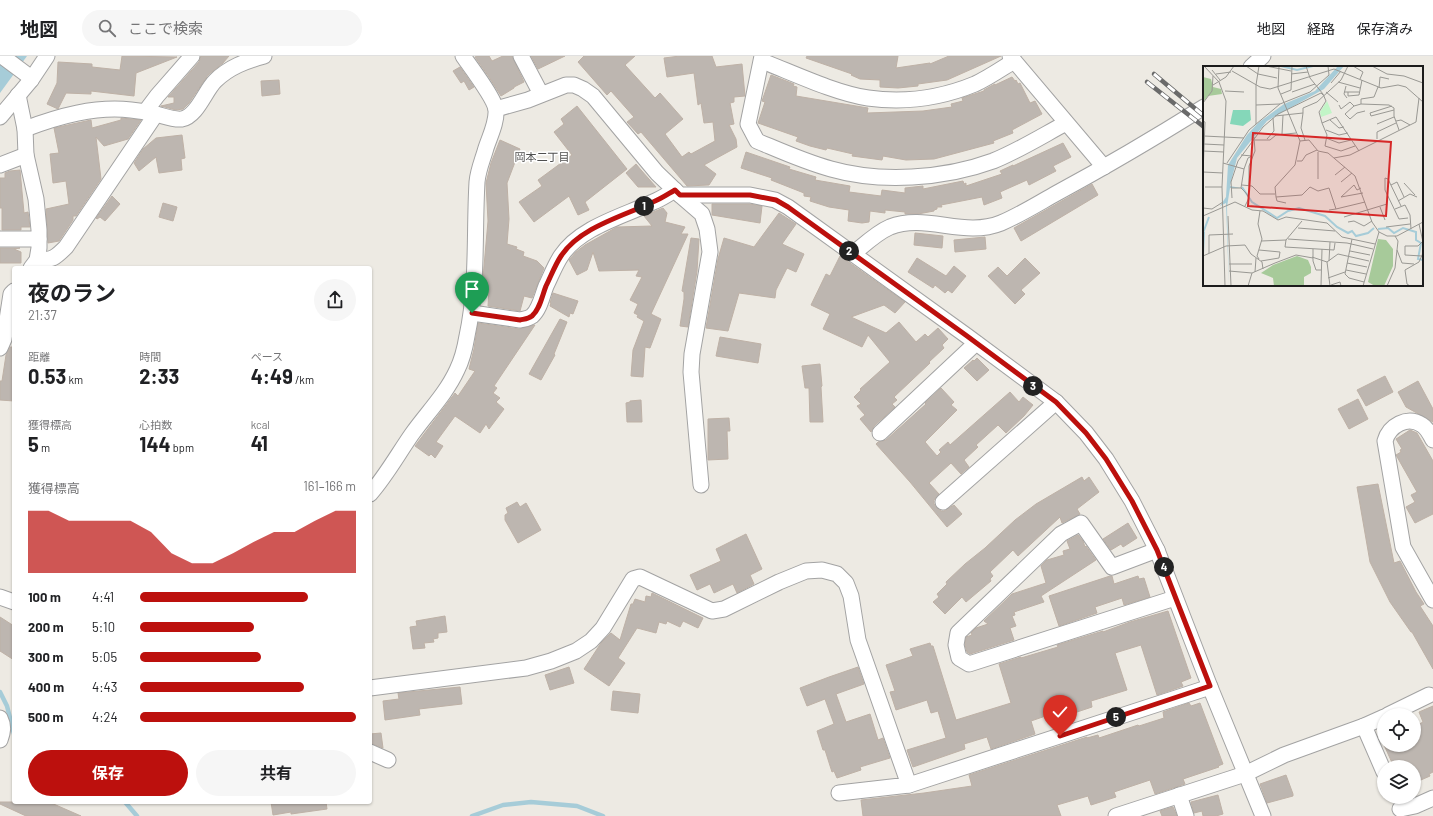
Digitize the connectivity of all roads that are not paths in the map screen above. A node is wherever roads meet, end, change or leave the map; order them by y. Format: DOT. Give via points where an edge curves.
graph roads {
  1 [pos="2,56"];
  2 [pos="47,56"];
  3 [pos="192,56"];
  4 [pos="264,56"];
  5 [pos="463,56"];
  6 [pos="521,56"];
  7 [pos="1263,56"];
  8 [pos="762,58"];
  9 [pos="1012,59"];
  10 [pos="1252,66"];
  11 [pos="29,77"];
  12 [pos="541,94"];
  13 [pos="18,95"];
  14 [pos="1203,108"];
  15 [pos="496,109"];
  16 [pos="151,113"];
  17 [pos="0,117"];
  18 [pos="1066,123"];
  19 [pos="25,129"];
  20 [pos="26,155"];
  21 [pos="0,165"];
  22 [pos="1104,167"];
  23 [pos="677,192"];
  24 [pos="39,239"];
  25 [pos="0,240"];
  26 [pos="853,254"];
  27 [pos="34,264"];
  28 [pos="6,295"];
  29 [pos="472,313"];
  30 [pos="976,343"];
  31 [pos="0,348"];
  32 [pos="1056,402"];
  33 [pos="880,433"];
  34 [pos="1433,440"];
  35 [pos="701,485"];
  36 [pos="372,492"];
  37 [pos="943,502"];
  38 [pos="1157,550"];
  39 [pos="0,597"];
  40 [pos="1175,598"];
  41 [pos="1433,600"];
  42 [pos="12,601"];
  43 [pos="1210,686"];
  44 [pos="372,688"];
  45 [pos="1429,695"];
  46 [pos="1402,708"];
  47 [pos="0,718"];
  48 [pos="1377,720"];
  49 [pos="1364,726"];
  50 [pos="0,740"];
  51 [pos="372,753"];
  52 [pos="388,760"];
  53 [pos="1379,760"];
  54 [pos="1245,774"];
  55 [pos="909,785"];
  56 [pos="839,793"];
  57 [pos="1179,795"];
  58 [pos="1433,798"];
  59 [pos="1399,807"];
  60 [pos="1116,816"];
  61 [pos="1186,816"];
  62 [pos="1263,816"];
  1 -- 11 [label="street"];
  2 -- 11 [label="street"];
  3 -- 16 [label="street" via="157,96"];
  4 -- 16 [label="street" via="241,64 216,80 197,108 183,119"];
  5 -- 15 [label="street"];
  6 -- 12 [label="street"];
  7 -- 10 [label="street"];
  8 -- 9 [label="street" via="835,89 867,98 898,99 927,98 952,93 976,84"];
  8 -- 18 [label="street" via="748,124 757,141 832,169 896,177 945,173 992,161"];
  9 -- 18 [label="street"];
  11 -- 13 [label="street"];
  12 -- 15 [label="street"];
  12 -- 23 [label="street" via="566,85 574,85 593,96 652,168"];
  13 -- 17 [label="street"];
  13 -- 19 [label="street"];
  14 -- 22 [label="street"];
  15 -- 29 [label="street" via="477,175"];
  16 -- 19 [label="street" via="102,109 58,117"];
  16 -- 27 [label="street" via="66,246 50,260"];
  18 -- 22 [label="street"];
  19 -- 20 [label="street"];
  20 -- 21 [label="street"];
  20 -- 24 [label="street" via="36,199"];
  22 -- 26 [label="street" via="1000,224 968,229 919,222 904,224 890,227 876,235"];
  23 -- 26 [label="street" via="750,195 776,200"];
  23 -- 29 [label="street" via="582,235 561,256 541,301 532,316 527,319"];
  23 -- 35 [label="street" via="702,214 710,252 691,372"];
  24 -- 25 [label="street"];
  24 -- 27 [label="street"];
  26 -- 30 [label="street"];
  28 -- 31 [label="street" via="4,339"];
  29 -- 36 [label="street" via="457,371"];
  30 -- 32 [label="street"];
  30 -- 33 [label="street"];
  32 -- 37 [label="street"];
  32 -- 38 [label="street" via="1086,433 1106,459 1132,501"];
  34 -- 41 [label="street" via="1422,425 1406,421 1391,428 1385,441 1403,547"];
  38 -- 40 [label="street"];
  38 -- 40 [label="street" via="1112,566 1081,523 1061,534 958,633 956,645 959,658 969,664"];
  39 -- 42 [label="street"];
  40 -- 43 [label="street"];
  43 -- 54 [label="street"];
  43 -- 55 [label="street"];
  44 -- 55 [label="street" via="526,668 576,651 604,628 633,579 640,577 712,611 724,609 806,571 822,570 837,574 846,583 851,596 858,640"];
  45 -- 46 [label="street"];
  47 -- 50 [label="street" via="3,734"];
  48 -- 49 [label="street"];
  49 -- 53 [label="street"];
  49 -- 54 [label="street" via="1284,755"];
  51 -- 52 [label="street"];
  54 -- 57 [label="street"];
  54 -- 62 [label="street"];
  55 -- 56 [label="street"];
  57 -- 60 [label="street"];
  57 -- 61 [label="street"];
  58 -- 59 [label="street" via="1415,806"];
}
